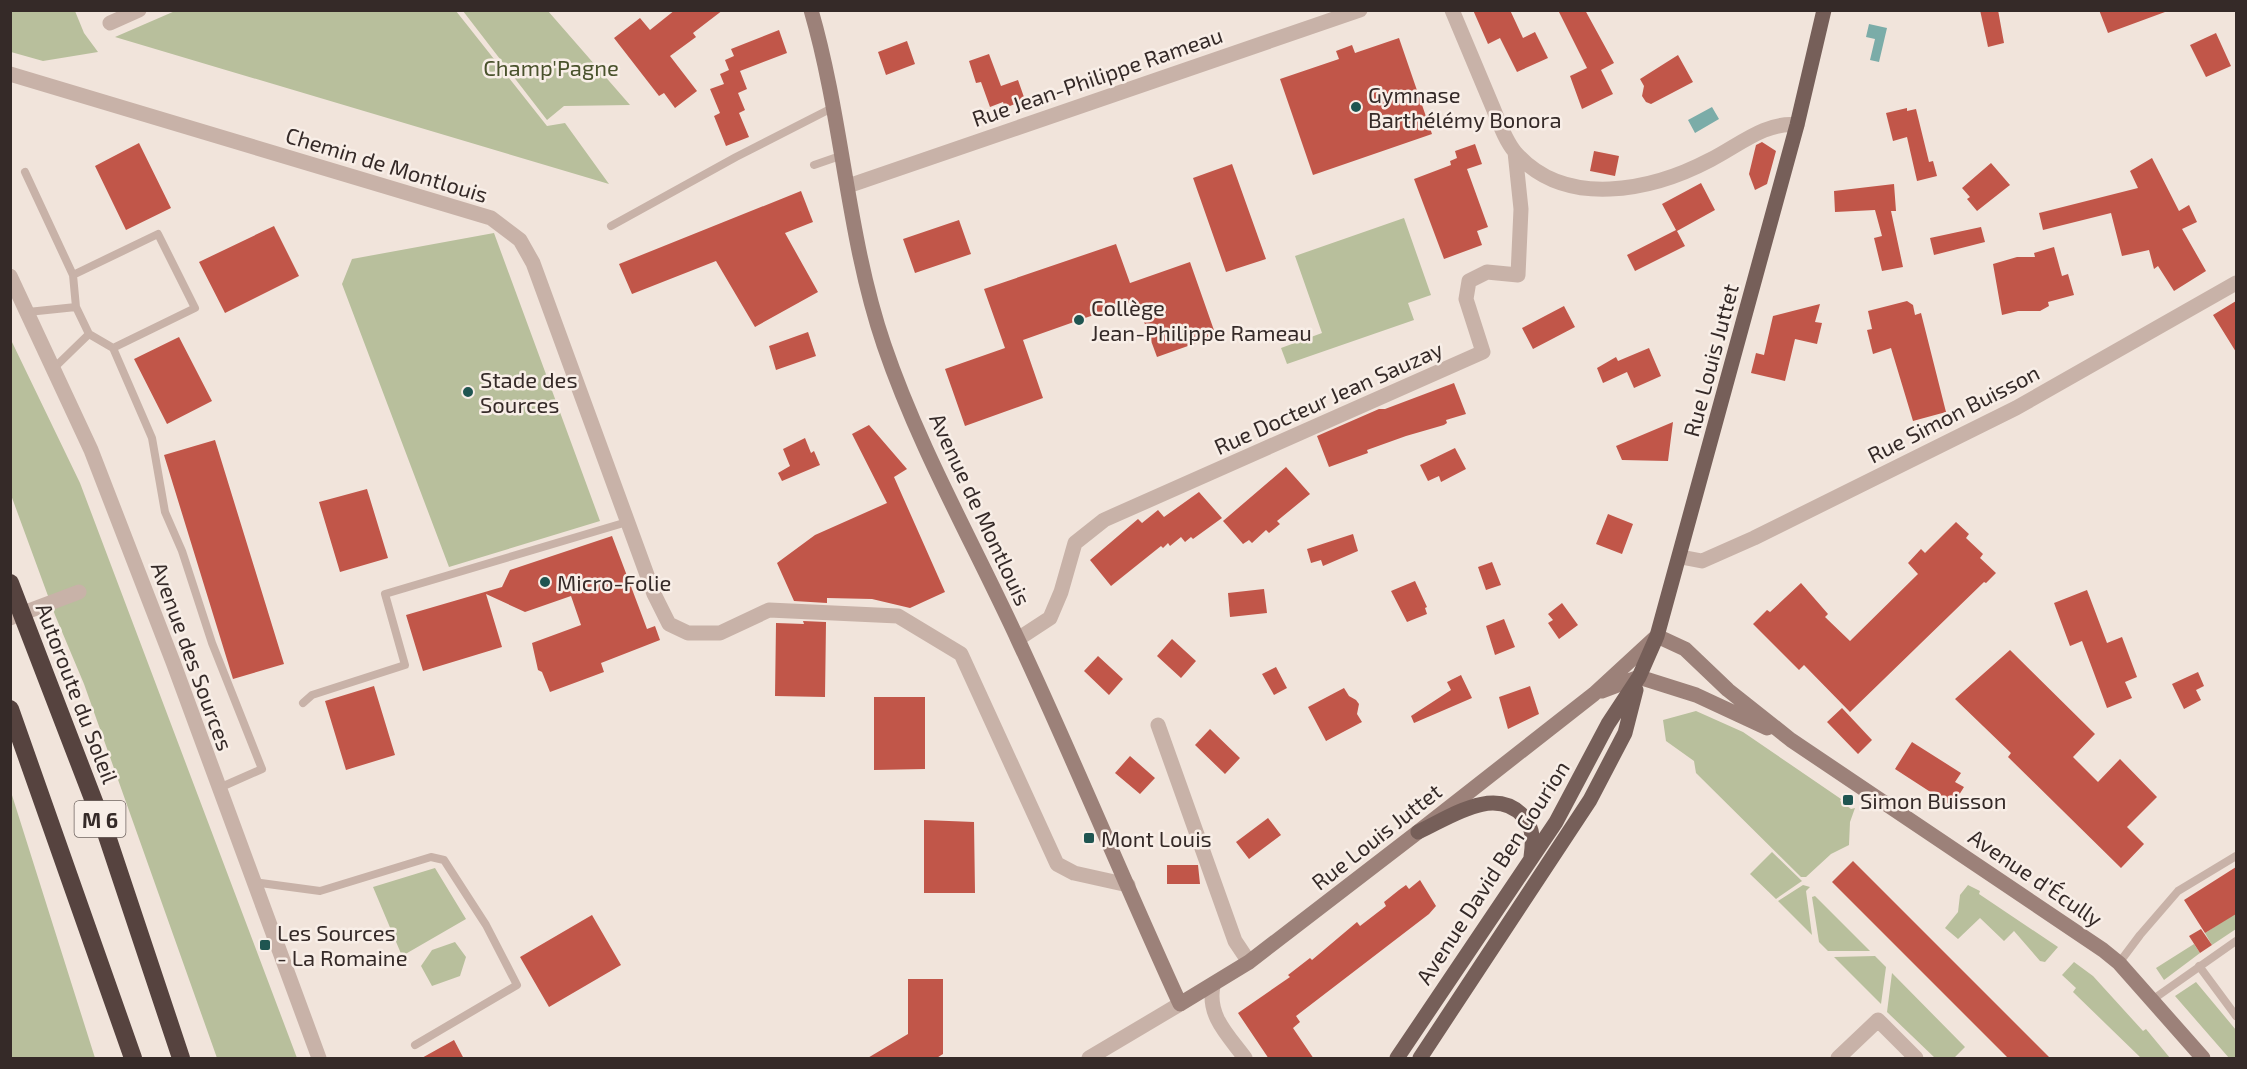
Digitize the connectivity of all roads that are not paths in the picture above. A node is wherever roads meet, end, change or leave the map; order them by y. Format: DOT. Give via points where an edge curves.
graph roads {
  1 [pos="139,10"];
  2 [pos="811,10"];
  3 [pos="1360,10"];
  4 [pos="1452,10"];
  5 [pos="1824,10"];
  6 [pos="110,23"];
  7 [pos="10,74"];
  8 [pos="834,107"];
  9 [pos="1784,125"];
  10 [pos="1515,152"];
  11 [pos="843,155"];
  12 [pos="814,165"];
  13 [pos="25,172"];
  14 [pos="848,186"];
  15 [pos="611,226"];
  16 [pos="74,275"];
  17 [pos="10,276"];
  18 [pos="2236,283"];
  19 [pos="76,308"];
  20 [pos="28,312"];
  21 [pos="89,334"];
  22 [pos="113,348"];
  23 [pos="54,368"];
  24 [pos="627,522"];
  25 [pos="1681,557"];
  26 [pos="10,583"];
  27 [pos="79,592"];
  28 [pos="10,618"];
  29 [pos="1658,636"];
  30 [pos="1018,639"];
  31 [pos="1639,677"];
  32 [pos="1594,694"];
  33 [pos="303,703"];
  34 [pos="10,710"];
  35 [pos="1158,725"];
  36 [pos="1791,740"];
  37 [pos="219,788"];
  38 [pos="1418,832"];
  39 [pos="2236,856"];
  40 [pos="1530,863"];
  41 [pos="253,882"];
  42 [pos="1128,885"];
  43 [pos="2236,941"];
  44 [pos="1249,962"];
  45 [pos="2120,963"];
  46 [pos="2199,966"];
  47 [pos="1213,986"];
  48 [pos="2152,1000"];
  49 [pos="1180,1004"];
  50 [pos="2236,1016"];
  51 [pos="415,1045"];
  52 [pos="133,1059"];
  53 [pos="181,1059"];
  54 [pos="319,1059"];
  55 [pos="1089,1059"];
  56 [pos="1245,1059"];
  57 [pos="1397,1059"];
  58 [pos="1420,1059"];
  59 [pos="1838,1059"];
  60 [pos="1916,1059"];
  61 [pos="2203,1059"];
  1 -- 6 [label="street"];
  2 -- 8 [label="street, Avenue de Montlouis"];
  3 -- 14 [label="street, Rue Jean-Philippe Rameau"];
  4 -- 10 [label="street"];
  5 -- 9 [label="main road, Rue Louis Juttet"];
  7 -- 24 [label="street, Chemin de Montlouis" via="491,218 520,240 533,263"];
  8 -- 11 [label="street, Avenue de Montlouis"];
  8 -- 15 [label="lane"];
  9 -- 10 [label="street" via="1676,177 1635,188 1585,188 1556,180"];
  9 -- 25 [label="main road, Rue Louis Juttet"];
  10 -- 30 [label="street, Rue Docteur Jean Sauzay" via="1521,209 1518,275 1487,272 1469,281 1466,299 1483,352 1104,520 1075,543 1050,618"];
  11 -- 12 [label="lane"];
  11 -- 14 [label="street, Avenue de Montlouis"];
  13 -- 16 [label="lane"];
  14 -- 30 [label="street, Avenue de Montlouis" via="868,289 894,372"];
  16 -- 19 [label="lane"];
  16 -- 22 [label="lane" via="158,234 195,308"];
  17 -- 20 [label="street, Avenue des Sources"];
  18 -- 25 [label="street, Rue Simon Buisson" via="2016,408 1754,538 1702,561"];
  19 -- 20 [label="lane"];
  19 -- 21 [label="lane"];
  20 -- 23 [label="street, Avenue des Sources"];
  21 -- 22 [label="lane"];
  21 -- 23 [label="lane"];
  22 -- 37 [label="lane" via="152,438 165,512 262,770"];
  23 -- 37 [label="street, Avenue des Sources" via="91,450"];
  24 -- 33 [label="lane" via="385,594 405,665 312,695"];
  24 -- 42 [label="street, Chemin de Montlouis" via="669,624 688,633 720,633 769,610 898,616 961,654 1057,864 1074,873"];
  25 -- 29 [label="main road, Rue Louis Juttet"];
  26 -- 53 [label="highway, Autoroute du Soleil / M 6" via="105,830"];
  27 -- 28 [label="street"];
  29 -- 31 [label="main road, Avenue David Ben Gourion"];
  29 -- 32 [label="street, Rue Louis Juttet"];
  29 -- 36 [label="street, Avenue d'Écully" via="1685,649 1728,690"];
  30 -- 42 [label="street, Avenue de Montlouis"];
  31 -- 32 [label="street, Rue Louis Juttet"];
  31 -- 36 [label="street, Avenue d'Écully" via="1718,704"];
  31 -- 40 [label="main road, Avenue David Ben Gourion"];
  31 -- 58 [label="main road, Avenue David Ben Gourion" via="1625,732 1590,800"];
  32 -- 38 [label="street, Rue Louis Juttet"];
  34 -- 52 [label="highway, M 6"];
  35 -- 44 [label="street" via="1235,941"];
  36 -- 45 [label="street, Avenue d'Écully"];
  37 -- 41 [label="street, Avenue des Sources"];
  38 -- 40 [label="main road" via="1482,804 1500,802 1518,810 1530,824 1534,841"];
  38 -- 44 [label="street, Rue Louis Juttet"];
  39 -- 45 [label="lane" via="2178,891"];
  40 -- 57 [label="main road, Avenue David Ben Gourion"];
  41 -- 51 [label="lane" via="320,891 431,857 444,860 486,925 517,985"];
  41 -- 54 [label="street, Avenue des Sources"];
  42 -- 49 [label="street, Avenue de Montlouis"];
  43 -- 46 [label="lane"];
  44 -- 47 [label="street, Rue Louis Juttet"];
  45 -- 48 [label="street, Avenue d'Écully"];
  46 -- 48 [label="lane"];
  46 -- 50 [label="lane"];
  47 -- 49 [label="street, Rue Louis Juttet"];
  47 -- 56 [label="street" via="1210,1003 1216,1018"];
  48 -- 61 [label="street, Avenue d'Écully"];
  49 -- 55 [label="street"];
  59 -- 60 [label="street" via="1878,1020"];
}
